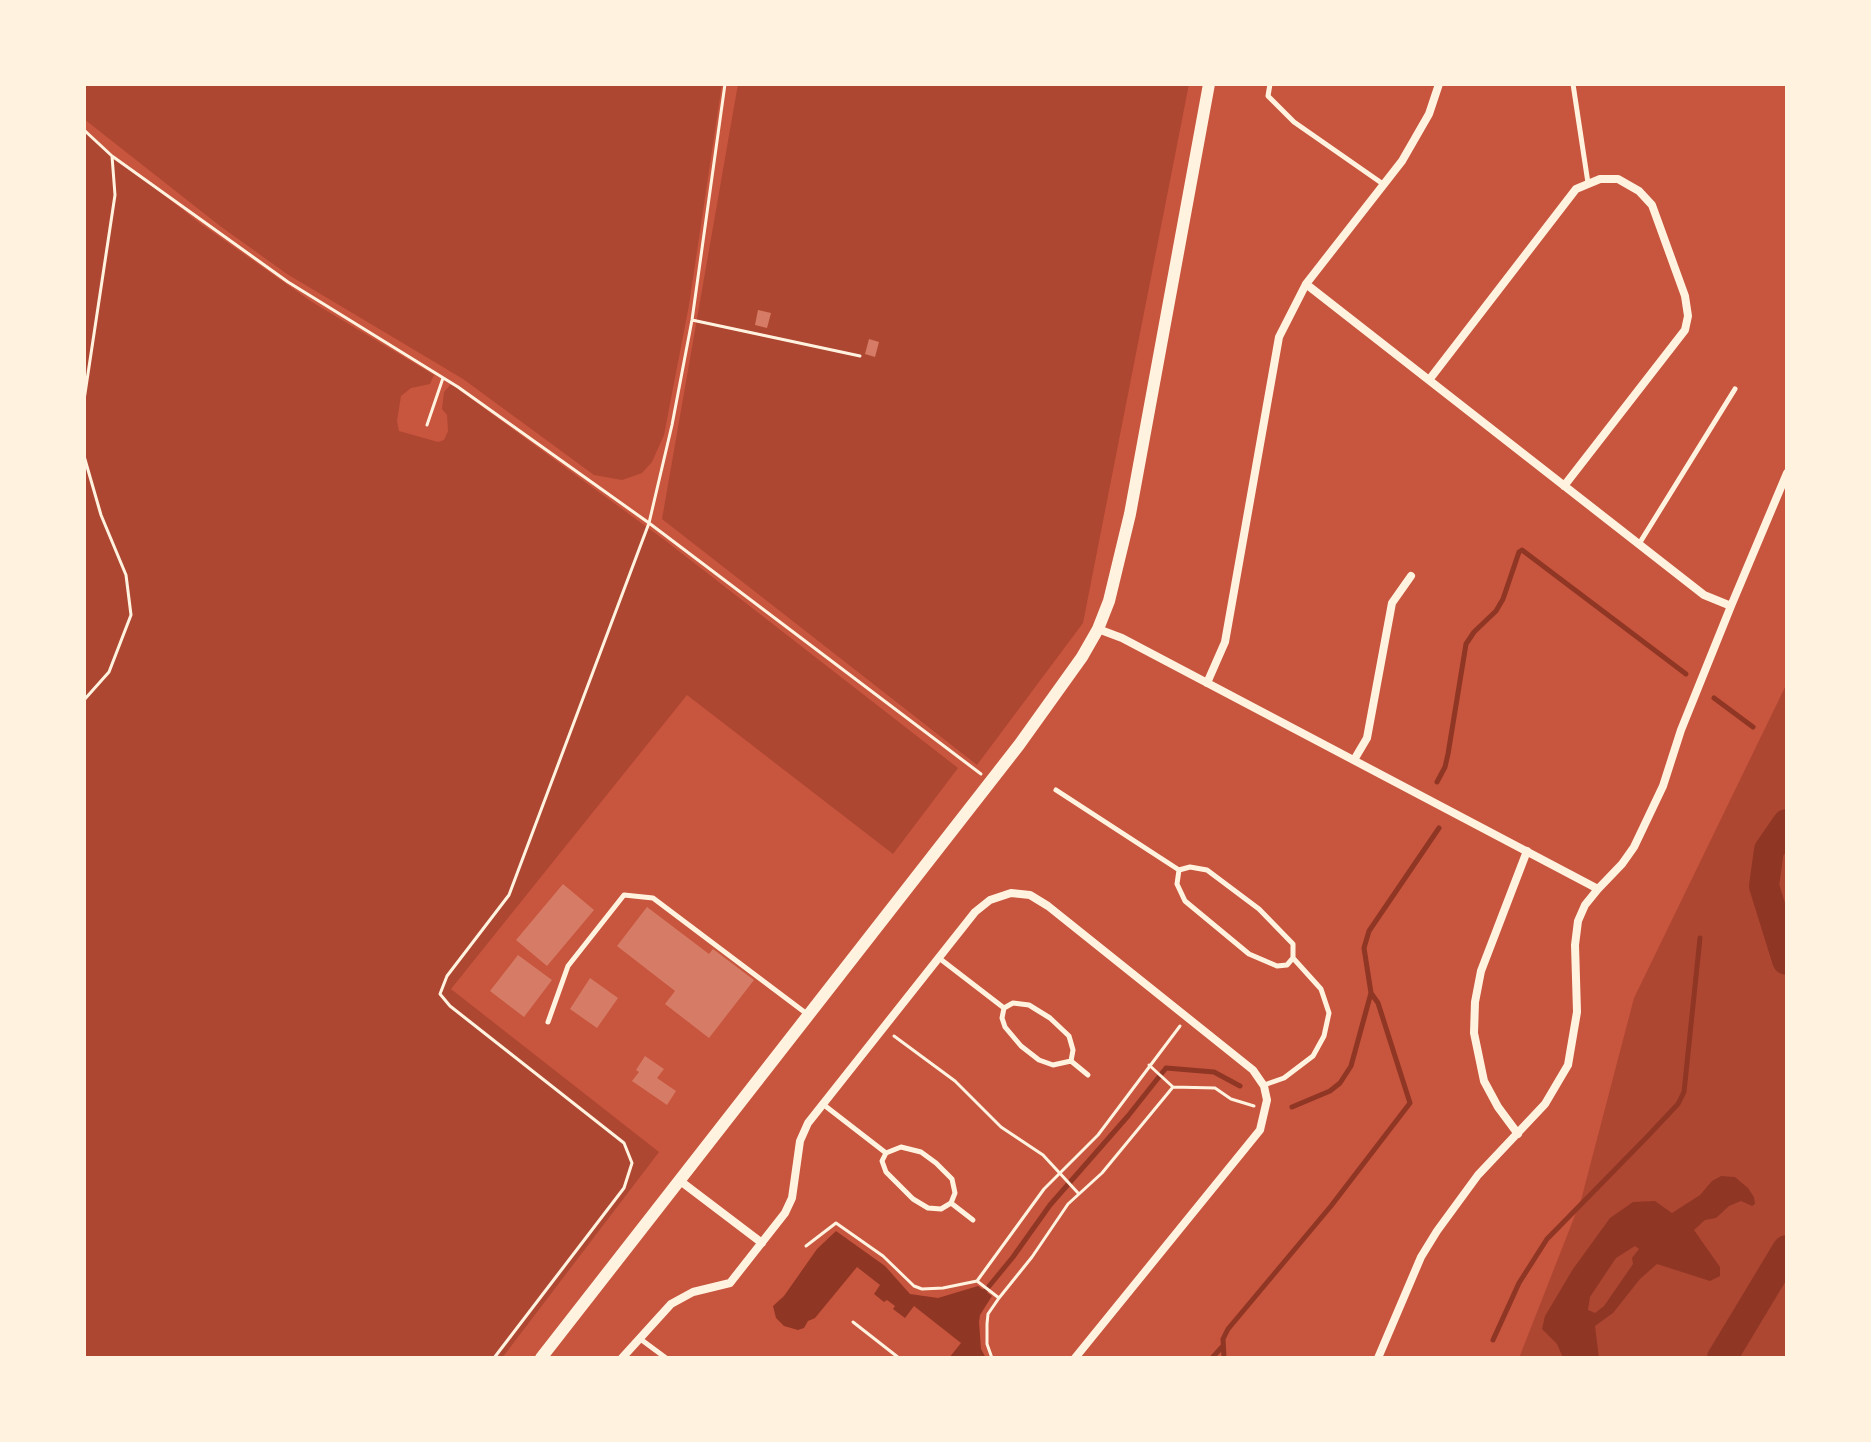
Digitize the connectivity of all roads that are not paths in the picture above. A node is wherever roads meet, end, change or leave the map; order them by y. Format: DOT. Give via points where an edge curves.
graph roads {
  1 [pos="1209,84"];
  2 [pos="1270,84"];
  3 [pos="1439,84"];
  4 [pos="1573,84"];
  5 [pos="1588,183"];
  6 [pos="1384,185"];
  7 [pos="1306,284"];
  8 [pos="1429,380"];
  9 [pos="1735,389"];
  10 [pos="1787,473"];
  11 [pos="1564,486"];
  12 [pos="1639,544"];
  13 [pos="1411,576"];
  14 [pos="1731,606"];
  15 [pos="1098,629"];
  16 [pos="1207,683"];
  17 [pos="1354,760"];
  18 [pos="1056,790"];
  19 [pos="1527,851"];
  20 [pos="1179,870"];
  21 [pos="1598,889"];
  22 [pos="939,958"];
  23 [pos="1293,958"];
  24 [pos="1004,1008"];
  25 [pos="808,1015"];
  26 [pos="548,1022"];
  27 [pos="1071,1061"];
  28 [pos="1088,1075"];
  29 [pos="1264,1086"];
  30 [pos="823,1104"];
  31 [pos="1518,1134"];
  32 [pos="886,1153"];
  33 [pos="679,1180"];
  34 [pos="951,1203"];
  35 [pos="973,1220"];
  36 [pos="762,1243"];
  37 [pos="638,1338"];
  38 [pos="541,1358"];
  39 [pos="622,1358"];
  40 [pos="666,1358"];
  41 [pos="1075,1358"];
  42 [pos="1378,1358"];
  1 -- 15 [label="main road" via="1130,514"];
  2 -- 6 [label="lane" via="1268,96 1294,122"];
  3 -- 6 [label="street" via="1429,114"];
  4 -- 5 [label="lane"];
  5 -- 8 [label="street" via="1568,197"];
  5 -- 11 [label="street" via="1618,179 1652,205 1688,316 1685,330"];
  6 -- 7 [label="street"];
  7 -- 8 [label="street"];
  7 -- 16 [label="street" via="1279,337 1225,642"];
  8 -- 11 [label="street"];
  9 -- 12 [label="lane"];
  10 -- 14 [label="street"];
  11 -- 12 [label="street"];
  12 -- 14 [label="street" via="1704,595"];
  13 -- 17 [label="street" via="1392,603 1367,738"];
  14 -- 21 [label="street" via="1634,847"];
  15 -- 16 [label="street"];
  15 -- 25 [label="main road" via="991,781"];
  16 -- 17 [label="street"];
  17 -- 19 [label="street"];
  18 -- 20 [label="lane"];
  19 -- 21 [label="street"];
  19 -- 31 [label="street" via="1481,971 1474,1033 1484,1081"];
  20 -- 23 [label="lane" via="1207,870 1235,889 1283,931 1293,944"];
  20 -- 23 [label="lane" via="1177,884 1185,901 1249,954 1277,966"];
  21 -- 31 [label="street" via="1578,921 1577,1012 1568,1065 1545,1104"];
  22 -- 24 [label="lane"];
  22 -- 29 [label="street" via="990,900 1011,893 1030,895 1253,1070"];
  22 -- 30 [label="street"];
  23 -- 29 [label="lane" via="1321,989 1329,1013 1324,1036 1313,1056"];
  24 -- 27 [label="lane" via="1005,1027 1030,1053 1053,1065"];
  24 -- 27 [label="lane" via="1029,1005 1050,1018 1069,1036"];
  25 -- 26 [label="lane" via="653,898 624,895 568,966"];
  25 -- 33 [label="main road"];
  27 -- 28 [label="lane"];
  29 -- 41 [label="street" via="1267,1100 1260,1130"];
  30 -- 32 [label="lane"];
  30 -- 36 [label="street" via="800,1141 792,1198"];
  31 -- 42 [label="street" via="1478,1175 1437,1231"];
  32 -- 34 [label="lane" via="886,1172 913,1199 928,1208"];
  32 -- 34 [label="lane" via="901,1147 936,1163 952,1179"];
  33 -- 36 [label="street"];
  33 -- 38 [label="main road"];
  34 -- 35 [label="lane"];
  36 -- 37 [label="street" via="730,1283 671,1304"];
  37 -- 39 [label="street"];
  37 -- 40 [label="lane"];
}
